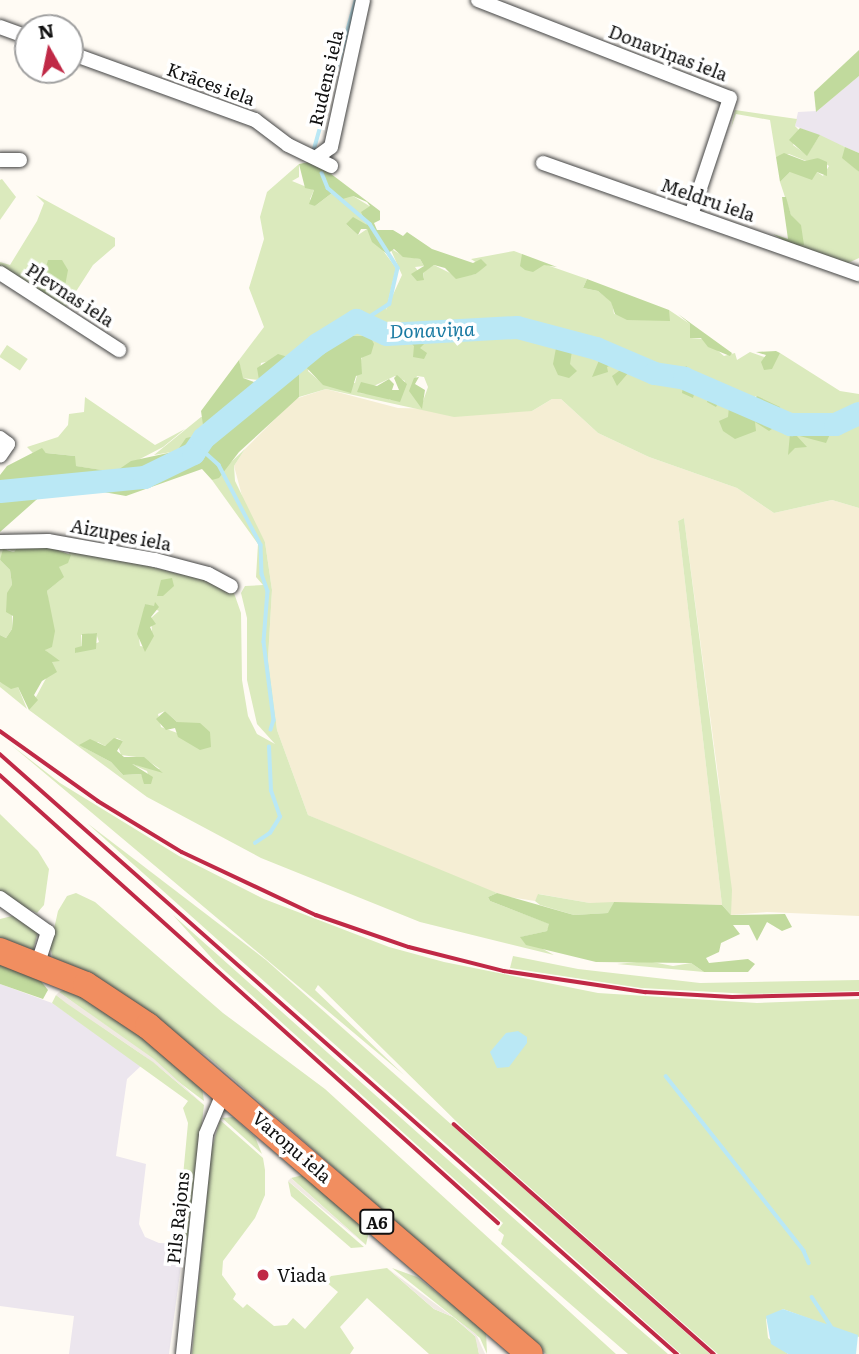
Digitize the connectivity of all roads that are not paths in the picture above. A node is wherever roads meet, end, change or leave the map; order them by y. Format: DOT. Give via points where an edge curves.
graph roads {
  1 [pos="363,0"];
  2 [pos="478,0"];
  3 [pos="84,58"];
  4 [pos="317,157"];
  5 [pos="0,160"];
  6 [pos="20,160"];
  7 [pos="543,163"];
  8 [pos="331,166"];
  9 [pos="691,215"];
  10 [pos="0,273"];
  11 [pos="859,274"];
  12 [pos="119,349"];
  13 [pos="0,438"];
  14 [pos="0,456"];
  15 [pos="0,542"];
  16 [pos="231,586"];
  17 [pos="0,898"];
  18 [pos="0,951"];
  19 [pos="38,963"];
  20 [pos="225,1089"];
  21 [pos="183,1354"];
  22 [pos="530,1354"];
  1 -- 4 [label="street, Rudens iela" via="331,146"];
  2 -- 9 [label="street, Donaviņas iela" via="730,98"];
  3 -- 4 [label="street, Krāces iela" via="255,120 288,145"];
  4 -- 8 [label="street, Krāces iela"];
  5 -- 6 [label="street"];
  7 -- 9 [label="street, Meldru iela"];
  9 -- 11 [label="street, Meldru iela"];
  10 -- 12 [label="street, Pļevnas iela"];
  13 -- 14 [label="street" via="8,444"];
  15 -- 16 [label="street, Aizupes iela" via="48,541 155,560 208,574"];
  17 -- 19 [label="street" via="48,932"];
  18 -- 19 [label="highway, Varoņu iela / A6"];
  19 -- 20 [label="highway, Varoņu iela / A6" via="118,1004"];
  20 -- 21 [label="street, Pils Rajons" via="206,1134"];
  20 -- 22 [label="highway, Varoņu iela / A6"];
}
